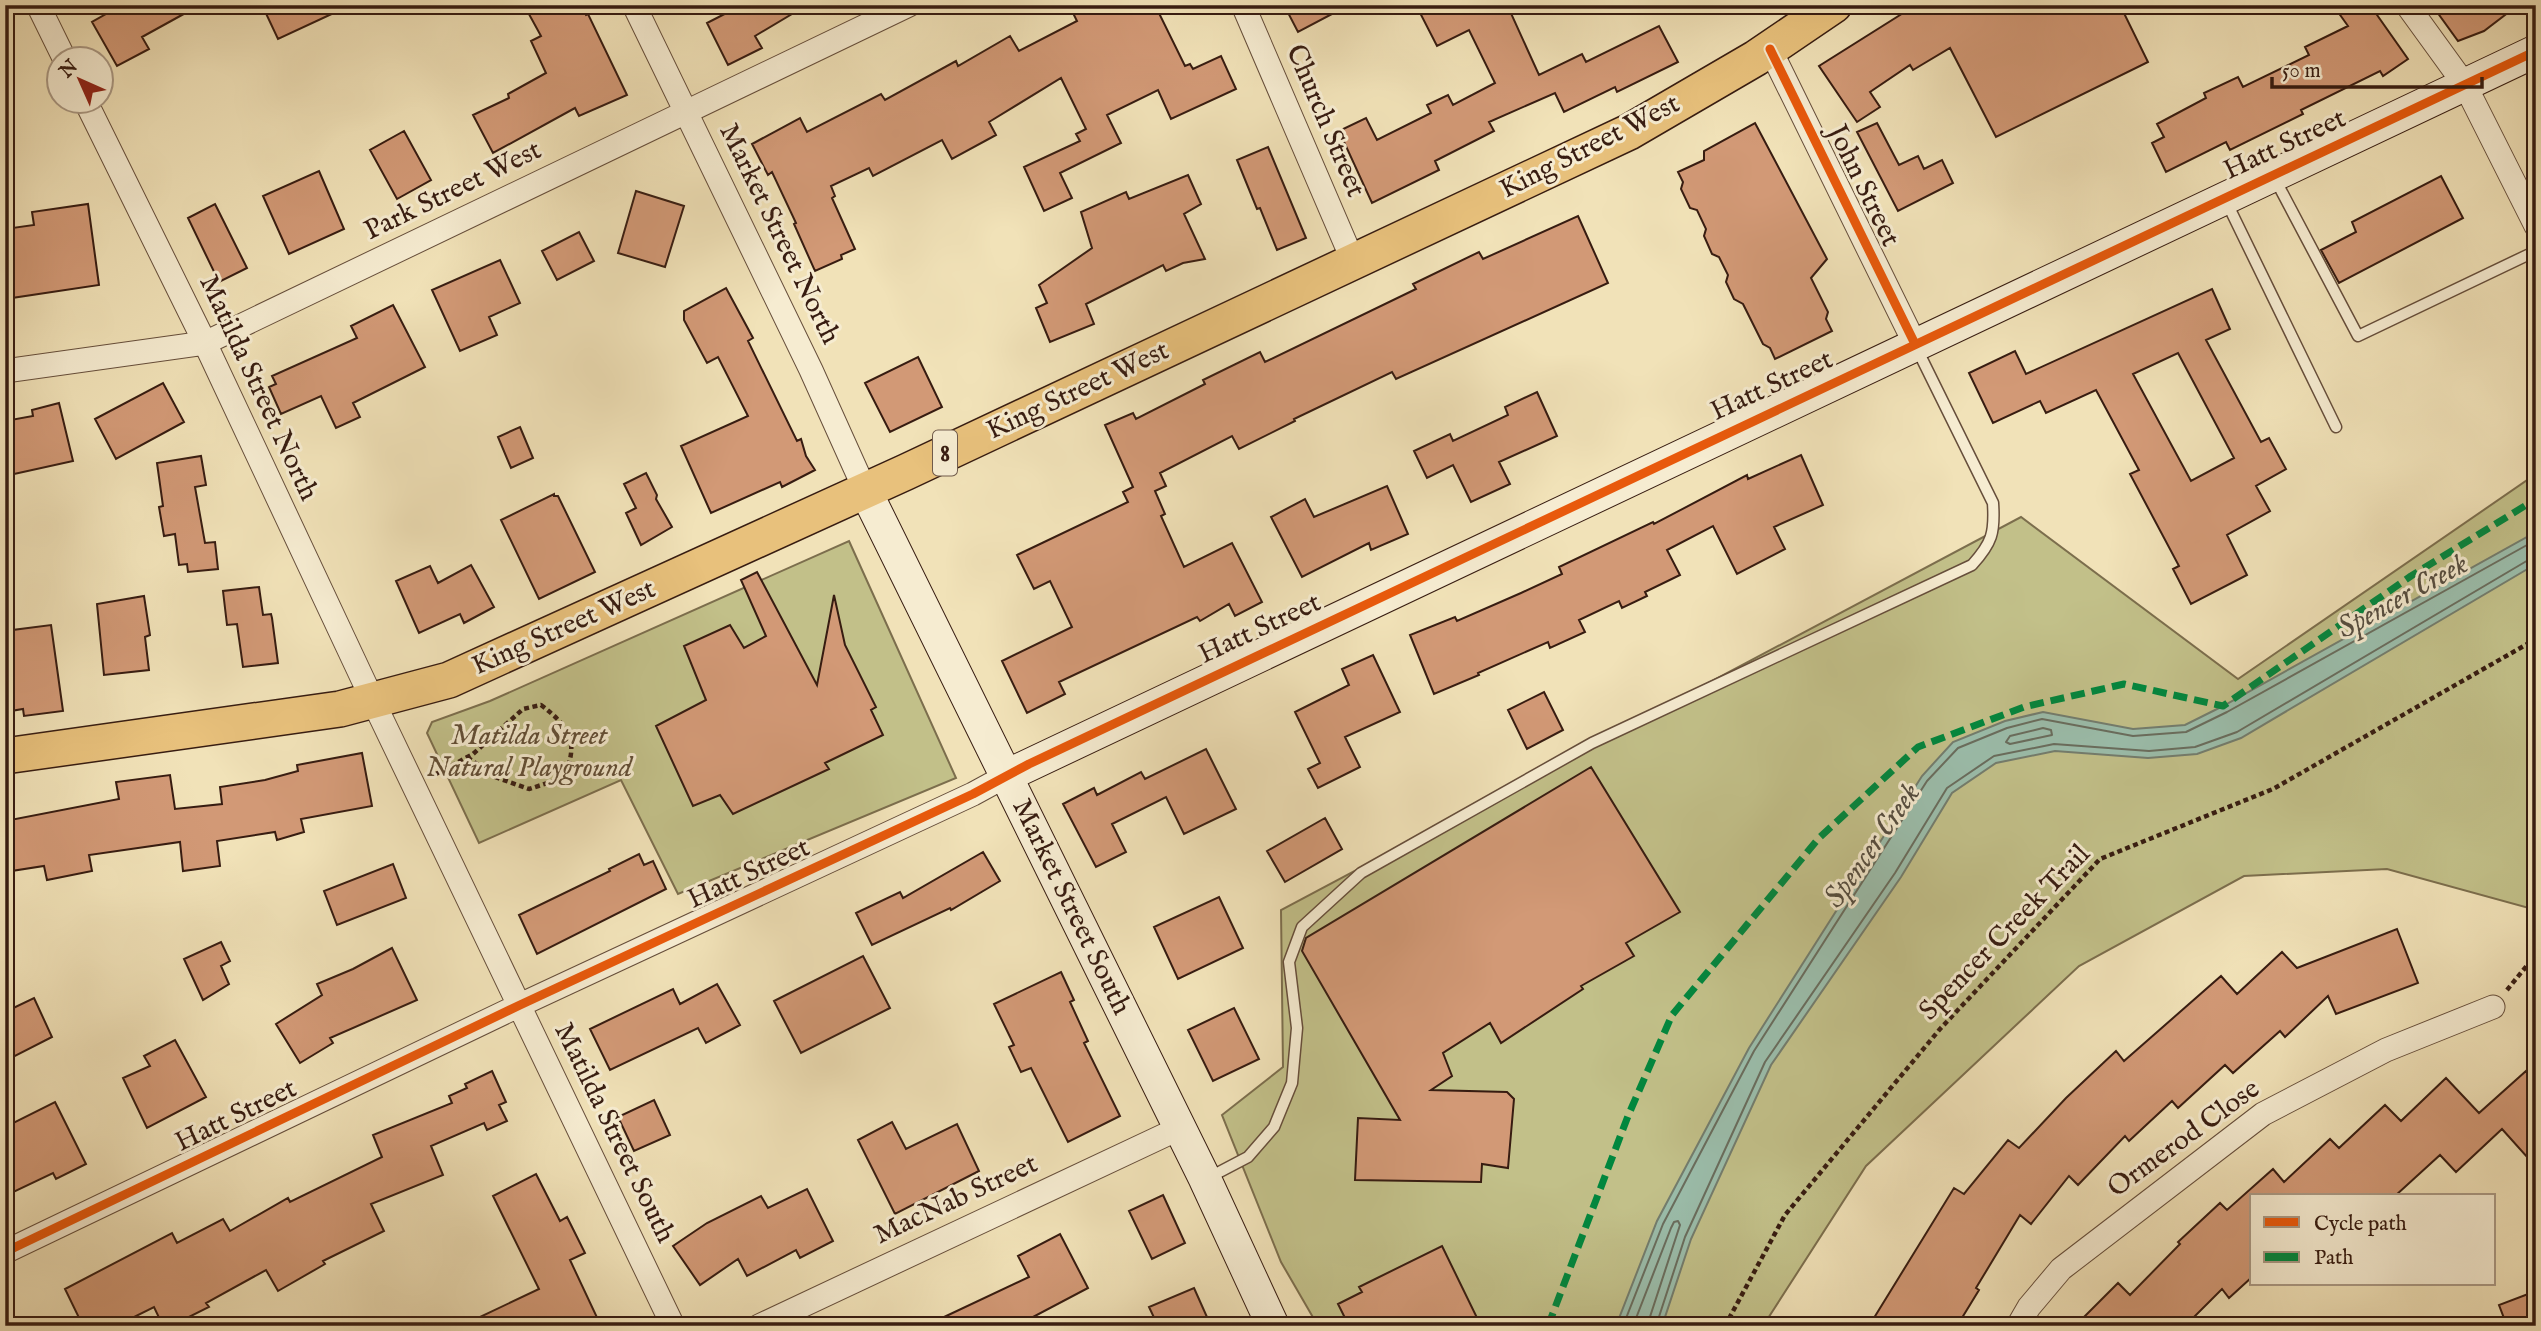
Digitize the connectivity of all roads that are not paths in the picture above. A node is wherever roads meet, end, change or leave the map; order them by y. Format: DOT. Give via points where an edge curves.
graph roads {
  1 [pos="38,5"];
  2 [pos="634,5"];
  3 [pos="909,5"];
  4 [pos="1243,5"];
  5 [pos="1834,5"];
  6 [pos="2407,5"];
  7 [pos="58,46"];
  8 [pos="1770,49"];
  9 [pos="2536,51"];
  10 [pos="2465,85"];
  11 [pos="687,112"];
  12 [pos="93,116"];
  13 [pos="2273,176"];
  14 [pos="2225,198"];
  15 [pos="2536,226"];
  16 [pos="2536,251"];
  17 [pos="1353,261"];
  18 [pos="205,343"];
  19 [pos="1915,344"];
  20 [pos="5,371"];
  21 [pos="2336,427"];
  22 [pos="865,490"];
  23 [pos="373,701"];
  24 [pos="5,756"];
  25 [pos="1006,776"];
  26 [pos="520,1005"];
  27 [pos="2493,1007"];
  28 [pos="1180,1128"];
  29 [pos="1205,1179"];
  30 [pos="5,1252"];
  31 [pos="673,1326"];
  32 [pos="759,1326"];
  33 [pos="1273,1326"];
  34 [pos="2018,1326"];
  1 -- 7 [label="street"];
  2 -- 11 [label="street, Market Street North"];
  3 -- 11 [label="street, Park Street West"];
  4 -- 17 [label="street, Church Street"];
  5 -- 8 [label="main road, King Street West / 8"];
  6 -- 10 [label="street"];
  8 -- 17 [label="main road, King Street West / 8" via="1629,132"];
  8 -- 19 [label="street, John Street"];
  9 -- 10 [label="street, Hatt Street"];
  10 -- 13 [label="street, Hatt Street"];
  10 -- 15 [label="street"];
  11 -- 18 [label="street, Park Street West"];
  11 -- 22 [label="street, Market Street North"];
  12 -- 18 [label="street, Matilda Street North"];
  13 -- 14 [label="street, Hatt Street"];
  13 -- 16 [label="lane" via="2358,336"];
  14 -- 19 [label="street, Hatt Street"];
  14 -- 21 [label="lane"];
  17 -- 22 [label="main road, King Street West / 8"];
  18 -- 20 [label="street, Park Street West"];
  18 -- 23 [label="street, Matilda Street North"];
  19 -- 25 [label="street, Hatt Street"];
  19 -- 29 [label="lane" via="1993,503 1995,527 1987,549 1972,565 1592,743 1361,873 1302,927 1289,962 1296,1042 1292,1083 1274,1127 1248,1157"];
  22 -- 23 [label="main road, King Street West / 8" via="449,680"];
  22 -- 25 [label="street, Market Street South"];
  23 -- 24 [label="main road, King Street West / 8"];
  23 -- 26 [label="street, Matilda Street South"];
  25 -- 26 [label="street, Hatt Street"];
  25 -- 28 [label="street, Market Street South"];
  26 -- 30 [label="street, Hatt Street"];
  26 -- 31 [label="street, Matilda Street South"];
  27 -- 34 [label="street, Ormerod Close" via="2386,1049 2263,1114 2061,1269"];
  28 -- 29 [label="street, Market Street South"];
  28 -- 32 [label="street, MacNab Street"];
  29 -- 33 [label="street, Market Street South"];
}
